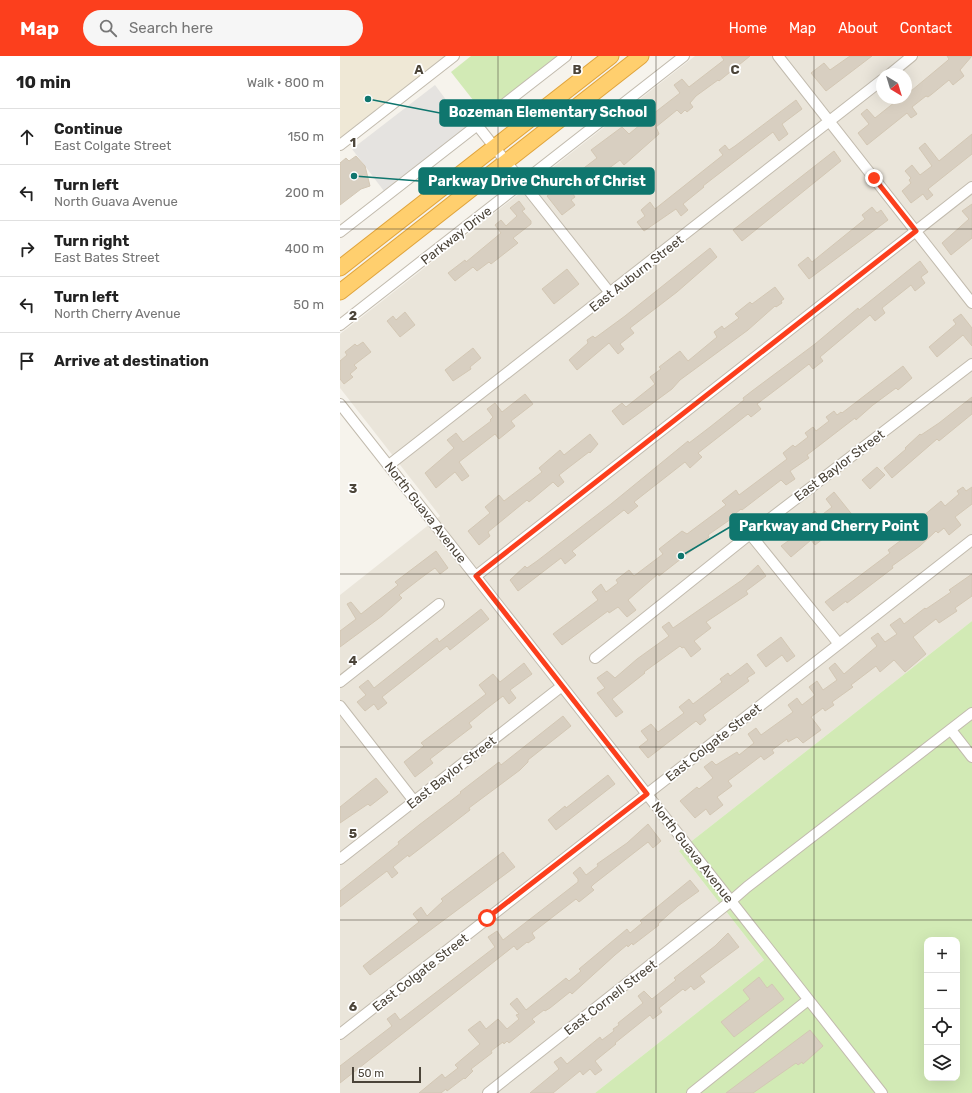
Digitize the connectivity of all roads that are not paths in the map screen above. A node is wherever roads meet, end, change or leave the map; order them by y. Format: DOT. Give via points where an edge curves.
graph roads {
  1 [pos="454,56"];
  2 [pos="566,56"];
  3 [pos="611,56"];
  4 [pos="641,56"];
  5 [pos="684,56"];
  6 [pos="778,56"];
  7 [pos="912,56"];
  8 [pos="897,68"];
  9 [pos="876,85"];
  10 [pos="829,121"];
  11 [pos="477,124"];
  12 [pos="340,145"];
  13 [pos="495,147"];
  14 [pos="506,161"];
  15 [pos="523,183"];
  16 [pos="972,187"];
  17 [pos="916,231"];
  18 [pos="340,232"];
  19 [pos="340,268"];
  20 [pos="340,292"];
  21 [pos="610,293"];
  22 [pos="972,304"];
  23 [pos="340,325"];
  24 [pos="972,364"];
  25 [pos="340,404"];
  26 [pos="389,465"];
  27 [pos="750,534"];
  28 [pos="972,540"];
  29 [pos="476,576"];
  30 [pos="439,604"];
  31 [pos="839,644"];
  32 [pos="595,658"];
  33 [pos="340,682"];
  34 [pos="562,686"];
  35 [pos="340,706"];
  36 [pos="972,713"];
  37 [pos="951,730"];
  38 [pos="972,757"];
  39 [pos="647,794"];
  40 [pos="414,801"];
  41 [pos="340,859"];
  42 [pos="731,901"];
  43 [pos="808,1000"];
  44 [pos="340,1034"];
  45 [pos="488,1093"];
  46 [pos="692,1093"];
  47 [pos="882,1093"];
  1 -- 12 [label="street"];
  2 -- 11 [label="street"];
  3 -- 13 [label="highway"];
  4 -- 14 [label="highway, Parkway Drive"];
  5 -- 15 [label="street, Parkway Drive"];
  6 -- 10 [label="street"];
  7 -- 8 [label="street"];
  9 -- 10 [label="street, East Auburn Street"];
  10 -- 17 [label="street"];
  10 -- 21 [label="street, East Auburn Street"];
  11 -- 13 [label="street"];
  11 -- 18 [label="street"];
  13 -- 14 [label="street"];
  13 -- 19 [label="highway"];
  14 -- 15 [label="street"];
  14 -- 20 [label="highway, Parkway Drive"];
  15 -- 21 [label="street"];
  15 -- 23 [label="street, Parkway Drive"];
  16 -- 17 [label="street"];
  17 -- 22 [label="street"];
  17 -- 29 [label="street"];
  21 -- 26 [label="street, East Auburn Street"];
  24 -- 27 [label="street, East Baylor Street"];
  25 -- 26 [label="street, North Guava Avenue"];
  26 -- 29 [label="street, North Guava Avenue"];
  27 -- 31 [label="street"];
  27 -- 32 [label="street, East Baylor Street"];
  28 -- 31 [label="street, East Colgate Street"];
  29 -- 34 [label="street, North Guava Avenue"];
  30 -- 33 [label="street"];
  31 -- 39 [label="street, East Colgate Street"];
  34 -- 39 [label="street, North Guava Avenue"];
  34 -- 40 [label="street, East Baylor Street"];
  35 -- 40 [label="street"];
  36 -- 37 [label="street, East Cornell Street"];
  37 -- 38 [label="street"];
  37 -- 42 [label="street, East Cornell Street"];
  39 -- 42 [label="street, North Guava Avenue"];
  39 -- 44 [label="street, East Colgate Street"];
  40 -- 41 [label="street, East Baylor Street"];
  42 -- 43 [label="street, North Guava Avenue"];
  42 -- 45 [label="street, East Cornell Street"];
  43 -- 46 [label="street"];
  43 -- 47 [label="street, North Guava Avenue"];
}
